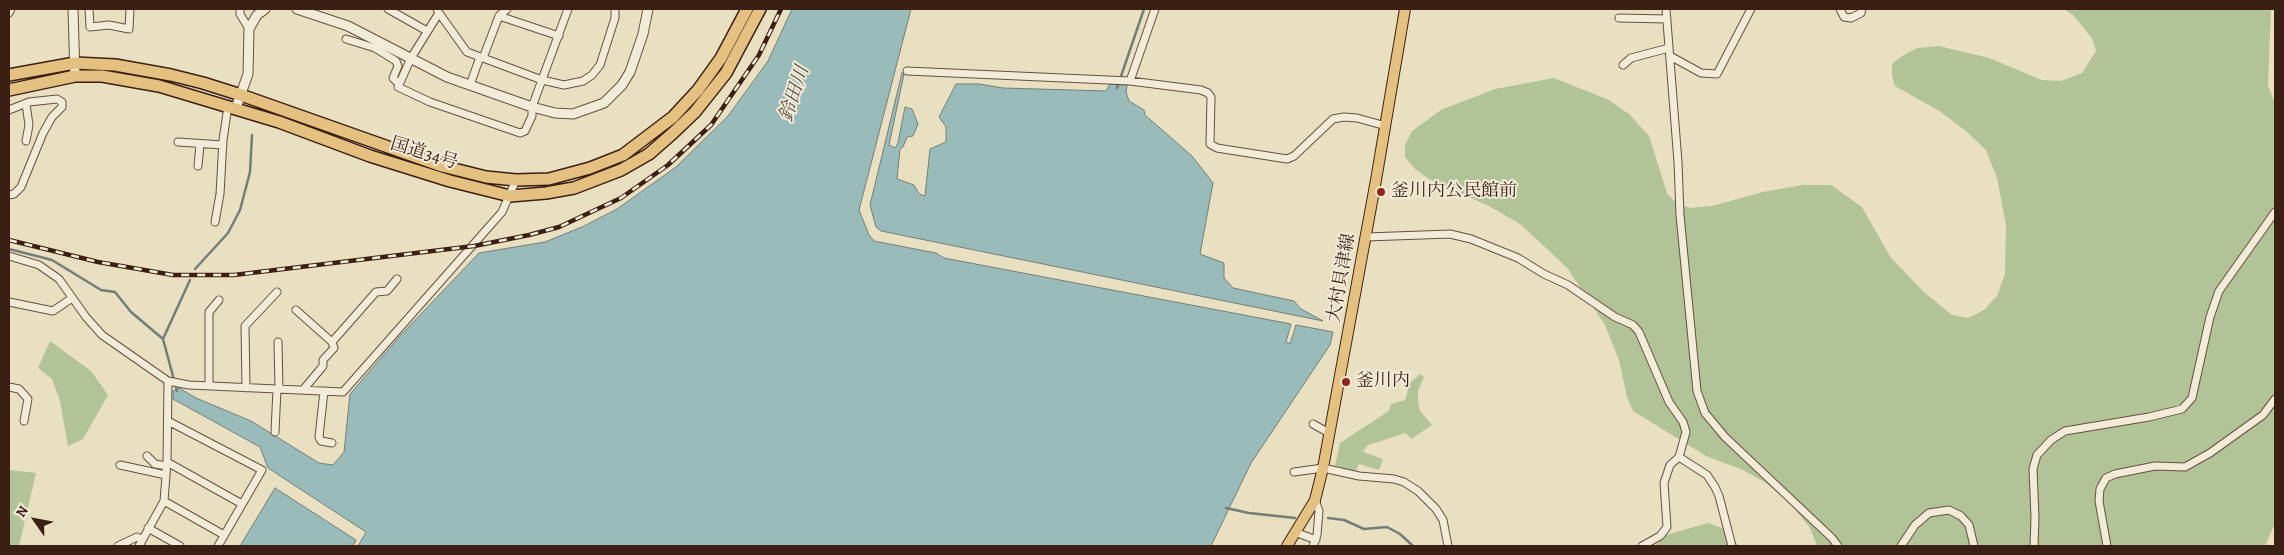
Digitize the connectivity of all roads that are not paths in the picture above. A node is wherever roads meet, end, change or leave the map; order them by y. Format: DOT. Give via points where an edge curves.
graph roads {
  1 [pos="11,9"];
  2 [pos="73,9"];
  3 [pos="89,9"];
  4 [pos="130,9"];
  5 [pos="240,9"];
  6 [pos="265,9"];
  7 [pos="297,9"];
  8 [pos="388,9"];
  9 [pos="507,9"];
  10 [pos="568,9"];
  11 [pos="616,9"];
  12 [pos="648,9"];
  13 [pos="747,9"];
  14 [pos="760,9"];
  15 [pos="1155,9"];
  16 [pos="1405,9"];
  17 [pos="1666,9"];
  18 [pos="1751,9"];
  19 [pos="1840,9"];
  20 [pos="1862,9"];
  21 [pos="438,11"];
  22 [pos="9,14"];
  23 [pos="499,16"];
  24 [pos="1619,18"];
  25 [pos="1667,19"];
  26 [pos="249,29"];
  27 [pos="427,31"];
  28 [pos="559,36"];
  29 [pos="346,39"];
  30 [pos="1669,48"];
  31 [pos="1670,56"];
  32 [pos="482,57"];
  33 [pos="411,58"];
  34 [pos="75,63"];
  35 [pos="1623,65"];
  36 [pos="907,71"];
  37 [pos="9,75"];
  38 [pos="75,76"];
  39 [pos="542,80"];
  40 [pos="1129,81"];
  41 [pos="399,84"];
  42 [pos="470,85"];
  43 [pos="9,90"];
  44 [pos="241,95"];
  45 [pos="26,104"];
  46 [pos="232,107"];
  47 [pos="532,108"];
  48 [pos="9,110"];
  49 [pos="1386,126"];
  50 [pos="26,141"];
  51 [pos="178,142"];
  52 [pos="200,144"];
  53 [pos="222,145"];
  54 [pos="198,166"];
  55 [pos="516,180"];
  56 [pos="9,195"];
  57 [pos="510,196"];
  58 [pos="2275,212"];
  59 [pos="215,222"];
  60 [pos="1366,237"];
  61 [pos="9,256"];
  62 [pos="398,279"];
  63 [pos="277,292"];
  64 [pos="72,298"];
  65 [pos="219,300"];
  66 [pos="9,302"];
  67 [pos="296,310"];
  68 [pos="278,342"];
  69 [pos="332,342"];
  70 [pos="168,381"];
  71 [pos="209,386"];
  72 [pos="9,387"];
  73 [pos="246,388"];
  74 [pos="278,389"];
  75 [pos="303,390"];
  76 [pos="324,391"];
  77 [pos="2275,399"];
  78 [pos="24,421"];
  79 [pos="168,421"];
  80 [pos="1313,424"];
  81 [pos="275,432"];
  82 [pos="1329,433"];
  83 [pos="332,443"];
  84 [pos="147,456"];
  85 [pos="1679,457"];
  86 [pos="167,464"];
  87 [pos="120,465"];
  88 [pos="1323,468"];
  89 [pos="1294,472"];
  90 [pos="166,475"];
  91 [pos="1315,500"];
  92 [pos="164,501"];
  93 [pos="242,504"];
  94 [pos="148,528"];
  95 [pos="1295,532"];
  96 [pos="224,535"];
  97 [pos="140,542"];
  98 [pos="1315,544"];
  99 [pos="118,546"];
  100 [pos="180,546"];
  101 [pos="218,546"];
  102 [pos="1287,546"];
  103 [pos="1448,546"];
  104 [pos="1642,546"];
  105 [pos="1732,546"];
  106 [pos="1838,546"];
  107 [pos="1901,546"];
  108 [pos="1974,546"];
  109 [pos="2034,546"];
  110 [pos="2107,546"];
  1 -- 22 [label="street"];
  2 -- 34 [label="street"];
  3 -- 4 [label="street" via="90,27 108,25 129,29"];
  5 -- 26 [label="street"];
  6 -- 26 [label="street"];
  7 -- 33 [label="street" via="348,26"];
  8 -- 27 [label="street"];
  9 -- 23 [label="street"];
  10 -- 28 [label="street"];
  11 -- 39 [label="street" via="600,65 592,75 584,81 564,85"];
  12 -- 47 [label="street" via="630,72 604,103 573,114"];
  13 -- 55 [label="highway, 国道34号" via="721,58 698,90 653,134 623,155 590,168 549,179"];
  14 -- 57 [label="highway, 国道34号" via="726,73 695,112 649,154 621,170 574,188"];
  15 -- 40 [label="street"];
  16 -- 49 [label="main road, 大村貝津線"];
  17 -- 25 [label="street"];
  18 -- 31 [label="street" via="1717,74 1701,73"];
  19 -- 20 [label="street" via="1844,17 1851,18"];
  21 -- 27 [label="street"];
  21 -- 32 [label="street" via="467,52"];
  23 -- 28 [label="street"];
  23 -- 32 [label="street"];
  24 -- 25 [label="street"];
  25 -- 30 [label="street"];
  26 -- 44 [label="street" via="248,74"];
  27 -- 33 [label="street"];
  28 -- 39 [label="street"];
  29 -- 41 [label="street" via="375,48 396,61 398,66 394,78"];
  30 -- 31 [label="street"];
  30 -- 35 [label="street" via="1631,58"];
  31 -- 106 [label="street" via="1680,215 1697,391 1705,413 1725,437"];
  32 -- 39 [label="street"];
  32 -- 42 [label="street"];
  33 -- 41 [label="street"];
  33 -- 42 [label="street" via="446,77"];
  34 -- 37 [label="highway, 国道34号"];
  34 -- 38 [label="street"];
  34 -- 44 [label="highway, 国道34号" via="115,64 171,75"];
  36 -- 40 [label="street"];
  38 -- 43 [label="highway, 国道34号"];
  38 -- 46 [label="highway, 国道34号" via="102,76 159,86"];
  39 -- 47 [label="street"];
  40 -- 49 [label="street" via="1208,92 1211,97 1210,144 1217,148 1287,159 1333,119 1357,118"];
  41 -- 47 [label="street" via="430,102 520,134 532,116"];
  42 -- 47 [label="street"];
  44 -- 46 [label="street"];
  44 -- 55 [label="highway, 国道34号" via="442,166 486,177"];
  45 -- 48 [label="street"];
  45 -- 50 [label="street" via="29,125"];
  45 -- 56 [label="street" via="57,99 62,102 62,107 43,133 21,187"];
  46 -- 53 [label="street"];
  46 -- 57 [label="highway, 国道34号" via="417,172"];
  49 -- 60 [label="main road, 大村貝津線"];
  51 -- 52 [label="street"];
  52 -- 53 [label="street"];
  52 -- 54 [label="street"];
  53 -- 59 [label="street"];
  55 -- 57 [label="street"];
  57 -- 76 [label="street" via="502,212 474,246 343,392"];
  58 -- 109 [label="street" via="2219,291 2192,398 2182,409 2065,431 2051,440 2037,456 2033,469"];
  60 -- 82 [label="main road, 大村貝津線"];
  60 -- 85 [label="street" via="1450,234 1470,239 1518,258 1568,284 1615,317 1633,325 1640,332 1668,402 1684,422 1686,432"];
  61 -- 64 [label="street" via="40,265 59,279"];
  62 -- 69 [label="street" via="387,291 376,292"];
  63 -- 73 [label="street" via="245,326"];
  64 -- 66 [label="street" via="53,311"];
  64 -- 70 [label="street" via="102,335"];
  65 -- 71 [label="street" via="209,312"];
  67 -- 69 [label="street"];
  68 -- 74 [label="street"];
  69 -- 75 [label="street" via="334,348"];
  70 -- 71 [label="street"];
  70 -- 79 [label="street"];
  71 -- 73 [label="street"];
  72 -- 78 [label="street" via="19,389 28,399"];
  73 -- 74 [label="street"];
  74 -- 75 [label="street"];
  74 -- 81 [label="street"];
  75 -- 76 [label="street"];
  76 -- 83 [label="street" via="319,438"];
  77 -- 110 [label="street" via="2263,416 2185,467 2155,466 2106,478 2100,489 2099,501"];
  79 -- 86 [label="street"];
  79 -- 93 [label="street" via="262,470"];
  80 -- 82 [label="street"];
  82 -- 88 [label="main road, 大村貝津線"];
  84 -- 86 [label="street" via="155,464"];
  85 -- 104 [label="street" via="1670,465 1664,483 1667,527 1660,536"];
  85 -- 105 [label="street" via="1707,475 1715,487"];
  86 -- 90 [label="street"];
  86 -- 93 [label="street"];
  87 -- 90 [label="street"];
  88 -- 89 [label="street"];
  88 -- 91 [label="main road, 大村貝津線"];
  88 -- 103 [label="street" via="1404,482 1436,509 1443,520"];
  90 -- 92 [label="street"];
  91 -- 95 [label="main road, 大村貝津線"];
  91 -- 98 [label="street" via="1319,511"];
  92 -- 94 [label="street"];
  92 -- 96 [label="street"];
  93 -- 96 [label="street"];
  94 -- 97 [label="street"];
  94 -- 100 [label="street"];
  95 -- 98 [label="street"];
  95 -- 102 [label="main road, 大村貝津線"];
  96 -- 101 [label="street"];
  97 -- 99 [label="street" via="137,537"];
  107 -- 108 [label="street" via="1915,525 1929,513 1949,510 1961,516 1968,525"];
}
